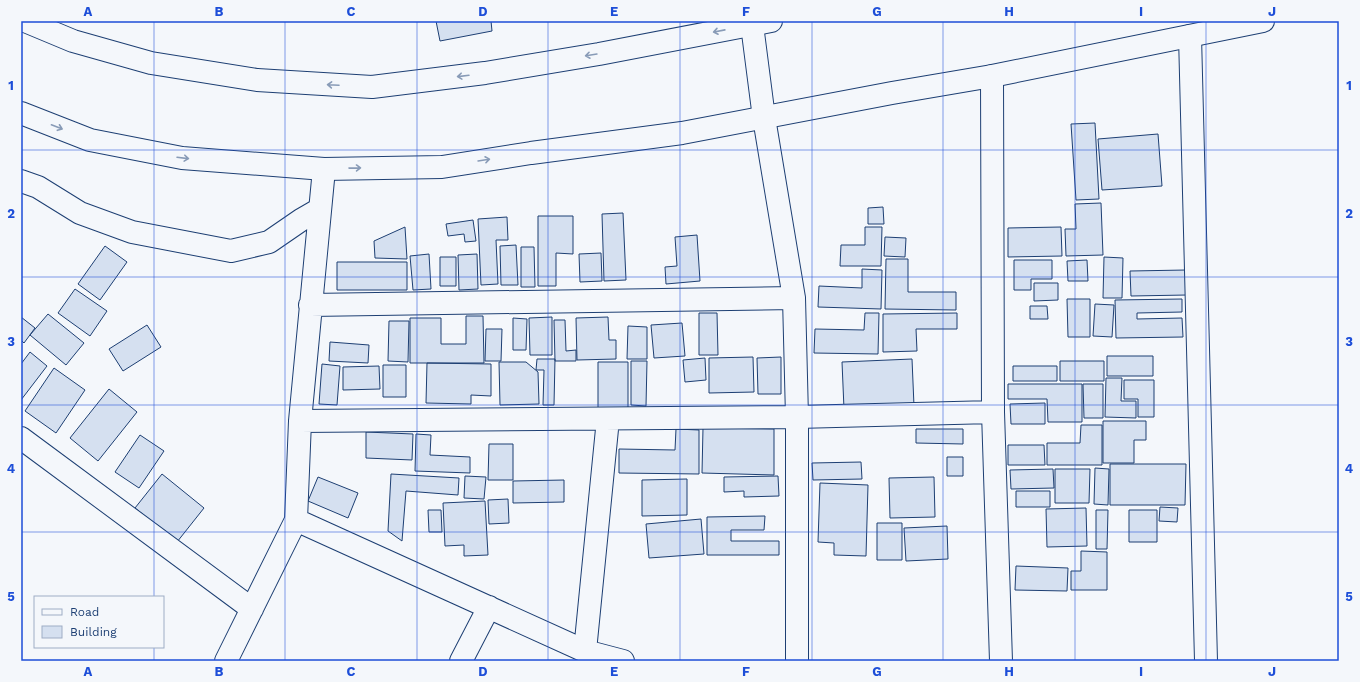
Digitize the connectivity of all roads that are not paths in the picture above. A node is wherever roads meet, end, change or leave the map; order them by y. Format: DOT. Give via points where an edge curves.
graph roads {
  1 [pos="25,21"];
  2 [pos="1263,21"];
  3 [pos="761,23"];
  4 [pos="1190,36"];
  5 [pos="992,76"];
  6 [pos="21,113"];
  7 [pos="764,118"];
  8 [pos="324,169"];
  9 [pos="21,181"];
  10 [pos="320,209"];
  11 [pos="794,298"];
  12 [pos="310,305"];
  13 [pos="993,412"];
  14 [pos="797,417"];
  15 [pos="608,419"];
  16 [pos="300,421"];
  17 [pos="21,438"];
  18 [pos="296,520"];
  19 [pos="489,607"];
  20 [pos="252,609"];
  21 [pos="585,651"];
  22 [pos="226,661"];
  23 [pos="461,661"];
  24 [pos="623,661"];
  25 [pos="797,661"];
  26 [pos="1002,661"];
  27 [pos="1206,661"];
  3 -- 1 [label="street, one-way" via="493,72 372,87 257,80 151,64 73,41"];
  2 -- 4 [label="street"];
  3 -- 7 [label="street"];
  4 -- 5 [label="street"];
  4 -- 27 [label="street"];
  5 -- 7 [label="street"];
  5 -- 13 [label="street"];
  6 -- 8 [label="street, one-way" via="90,140 182,158"];
  8 -- 7 [label="street, one-way" via="442,167 682,133"];
  7 -- 11 [label="street"];
  8 -- 10 [label="street"];
  9 -- 10 [label="street" via="38,187 80,213 132,232 231,251 269,242"];
  10 -- 12 [label="street"];
  11 -- 12 [label="street"];
  11 -- 14 [label="street"];
  12 -- 16 [label="street"];
  13 -- 14 [label="street"];
  13 -- 26 [label="street"];
  14 -- 15 [label="street"];
  14 -- 25 [label="street"];
  15 -- 16 [label="street"];
  15 -- 21 [label="street"];
  16 -- 18 [label="street"];
  17 -- 20 [label="street"];
  18 -- 19 [label="street"];
  18 -- 20 [label="street"];
  19 -- 21 [label="street"];
  19 -- 23 [label="street"];
  20 -- 22 [label="street"];
  21 -- 24 [label="street"];
}
